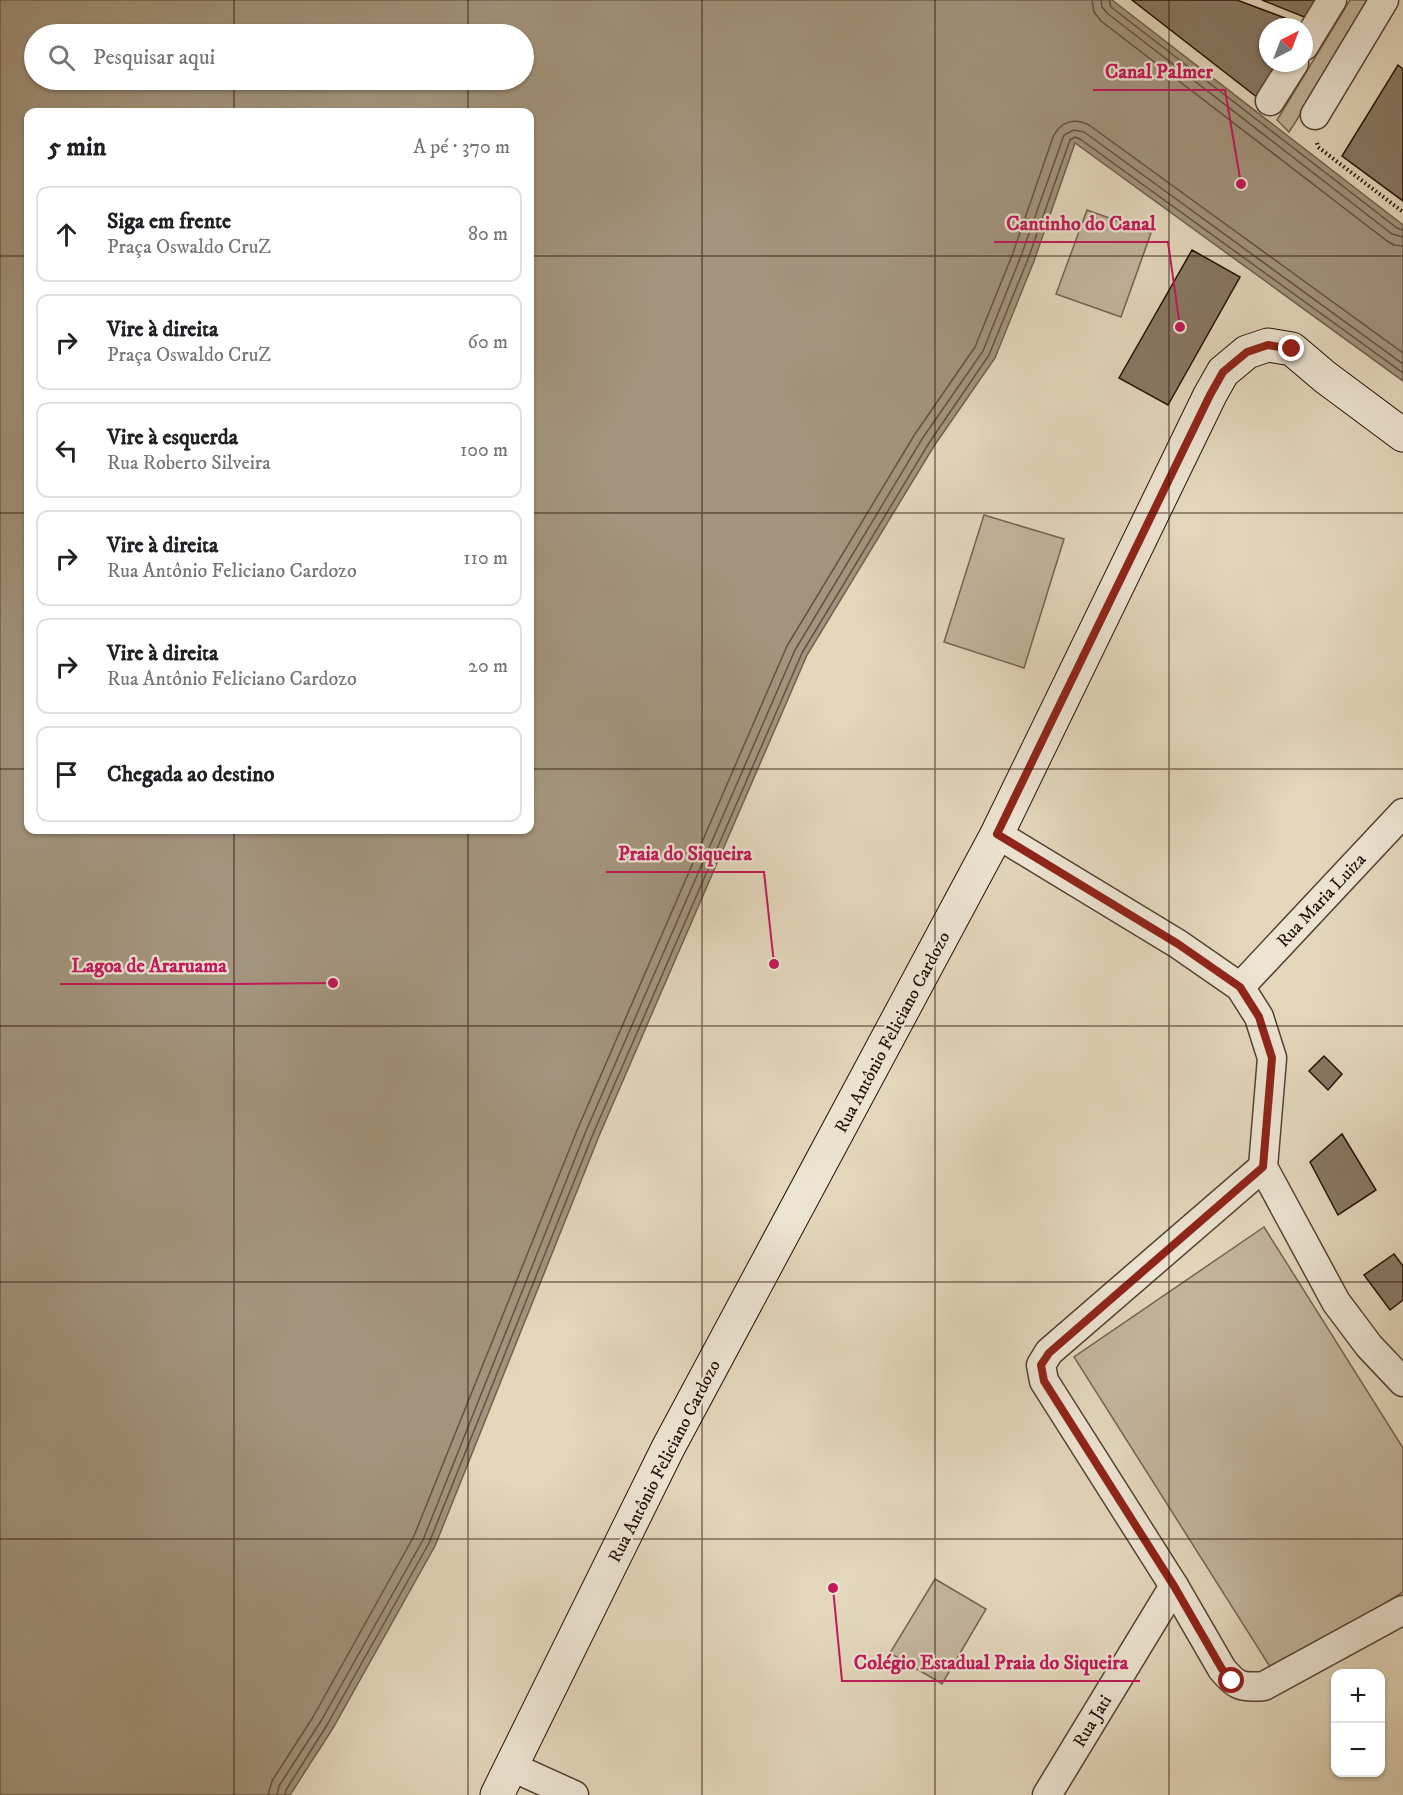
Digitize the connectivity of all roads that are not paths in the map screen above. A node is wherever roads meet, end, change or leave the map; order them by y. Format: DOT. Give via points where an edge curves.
graph roads {
  1 [pos="1384,0"];
  2 [pos="1331,3"];
  3 [pos="1366,30"];
  4 [pos="1313,32"];
  5 [pos="1288,72"];
  6 [pos="1270,101"];
  7 [pos="1315,115"];
  8 [pos="1403,435"];
  9 [pos="1403,813"];
  10 [pos="997,834"];
  11 [pos="1240,987"];
  12 [pos="1263,1167"];
  13 [pos="1403,1382"];
  14 [pos="1174,1586"];
  15 [pos="1403,1610"];
  16 [pos="505,1781"];
  17 [pos="574,1795"];
  18 [pos="1047,1795"];
  1 -- 3 [label="street"];
  2 -- 3 [label="street"];
  2 -- 4 [label="street"];
  3 -- 7 [label="street"];
  5 -- 6 [label="street"];
  8 -- 10 [label="street, Rua Antônio Feliciano Cardozo" via="1292,349 1268,345 1247,352 1223,372"];
  9 -- 11 [label="street, Rua Maria Luiza"];
  10 -- 11 [label="street" via="1178,944"];
  10 -- 16 [label="street, Rua Antônio Feliciano Cardozo" via="668,1448"];
  11 -- 12 [label="street" via="1259,1017 1272,1058"];
  12 -- 13 [label="street" via="1336,1302"];
  12 -- 14 [label="street" via="1049,1353 1041,1365 1044,1381"];
  14 -- 15 [label="street" via="1222,1669 1232,1681 1247,1687 1264,1686"];
  14 -- 18 [label="street, Rua Jati"];
  16 -- 17 [label="street"];
}
